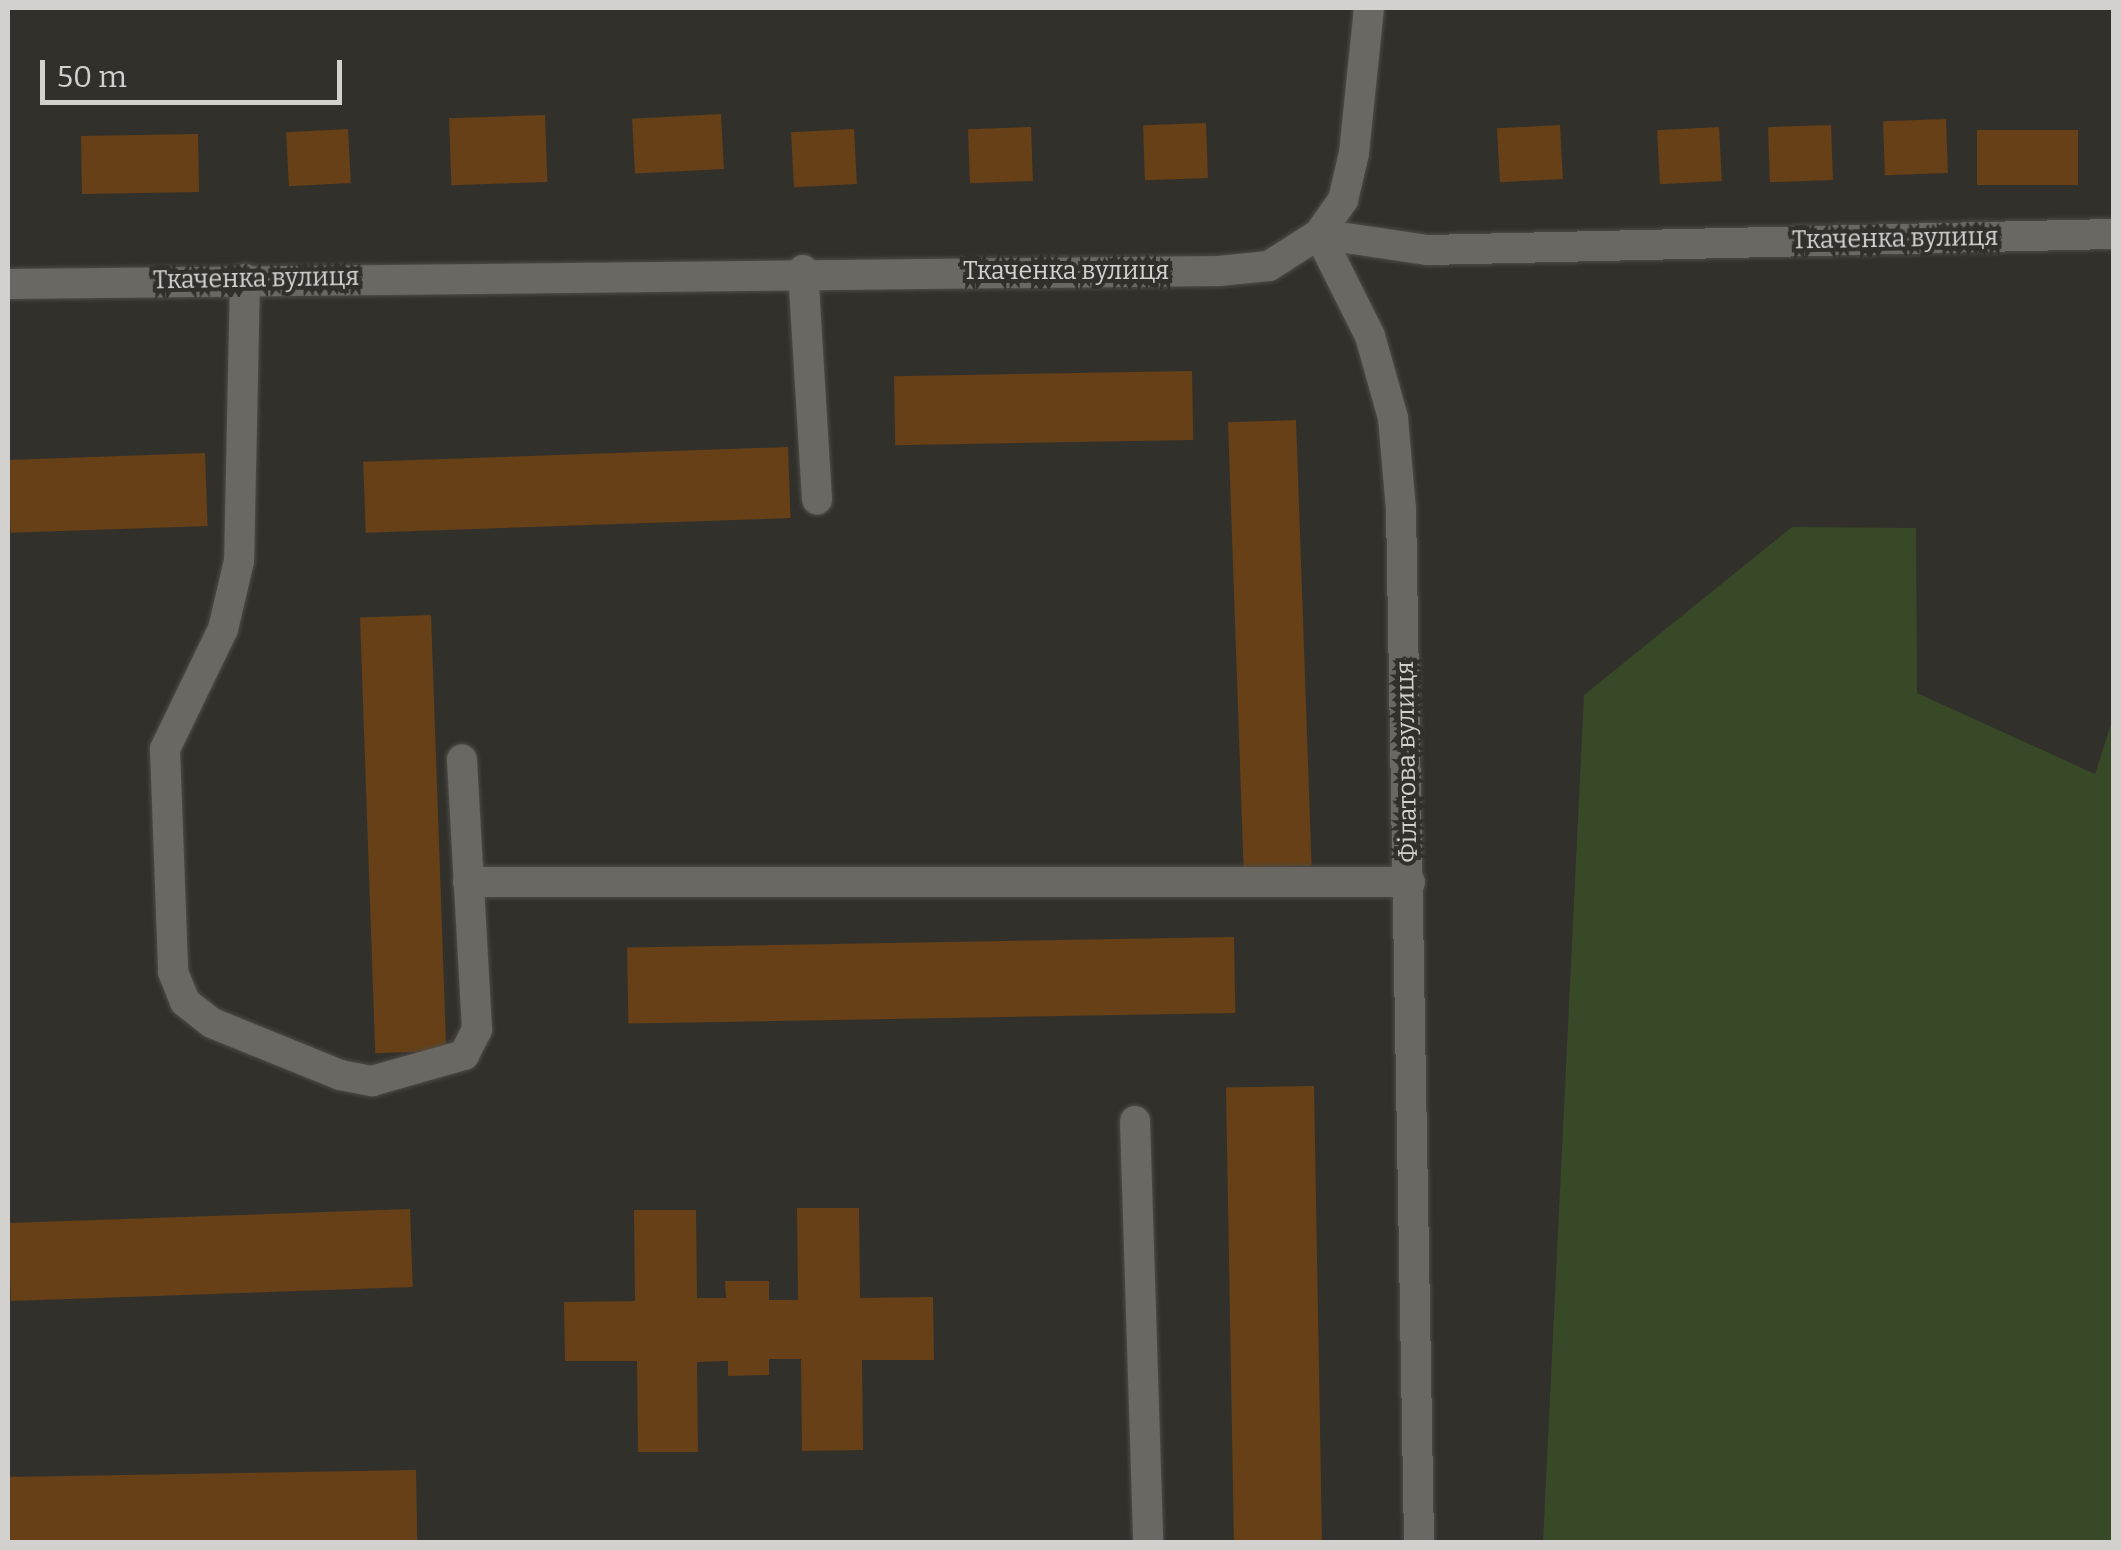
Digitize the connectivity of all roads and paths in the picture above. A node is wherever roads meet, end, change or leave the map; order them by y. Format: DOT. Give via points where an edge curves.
graph roads {
  1 [pos="1369,8"];
  2 [pos="1319,234"];
  3 [pos="2114,234"];
  4 [pos="803,270"];
  5 [pos="245,279"];
  6 [pos="8,284"];
  7 [pos="817,500"];
  8 [pos="462,760"];
  9 [pos="468,882"];
  10 [pos="1410,882"];
  11 [pos="1135,1121"];
  12 [pos="1148,1542"];
  13 [pos="1419,1542"];
  1 -- 2 [label="street" via="1354,153 1343,200"];
  2 -- 3 [label="street, Ткаченка вулиця" via="1428,250"];
  2 -- 4 [label="street, Ткаченка вулиця" via="1269,266 1219,271"];
  2 -- 10 [label="street, Філатова вулиця" via="1370,336 1393,418"];
  4 -- 5 [label="street, Ткаченка вулиця"];
  4 -- 7 [label="street"];
  5 -- 6 [label="street, Ткаченка вулиця"];
  5 -- 9 [label="street" via="239,561 223,629 164,749 173,972 184,1002 212,1023 340,1076 372,1081 436,1070 464,1055 476,1030"];
  8 -- 9 [label="street"];
  9 -- 10 [label="street"];
  10 -- 13 [label="street, Філатова вулиця"];
  11 -- 12 [label="street"];
}
